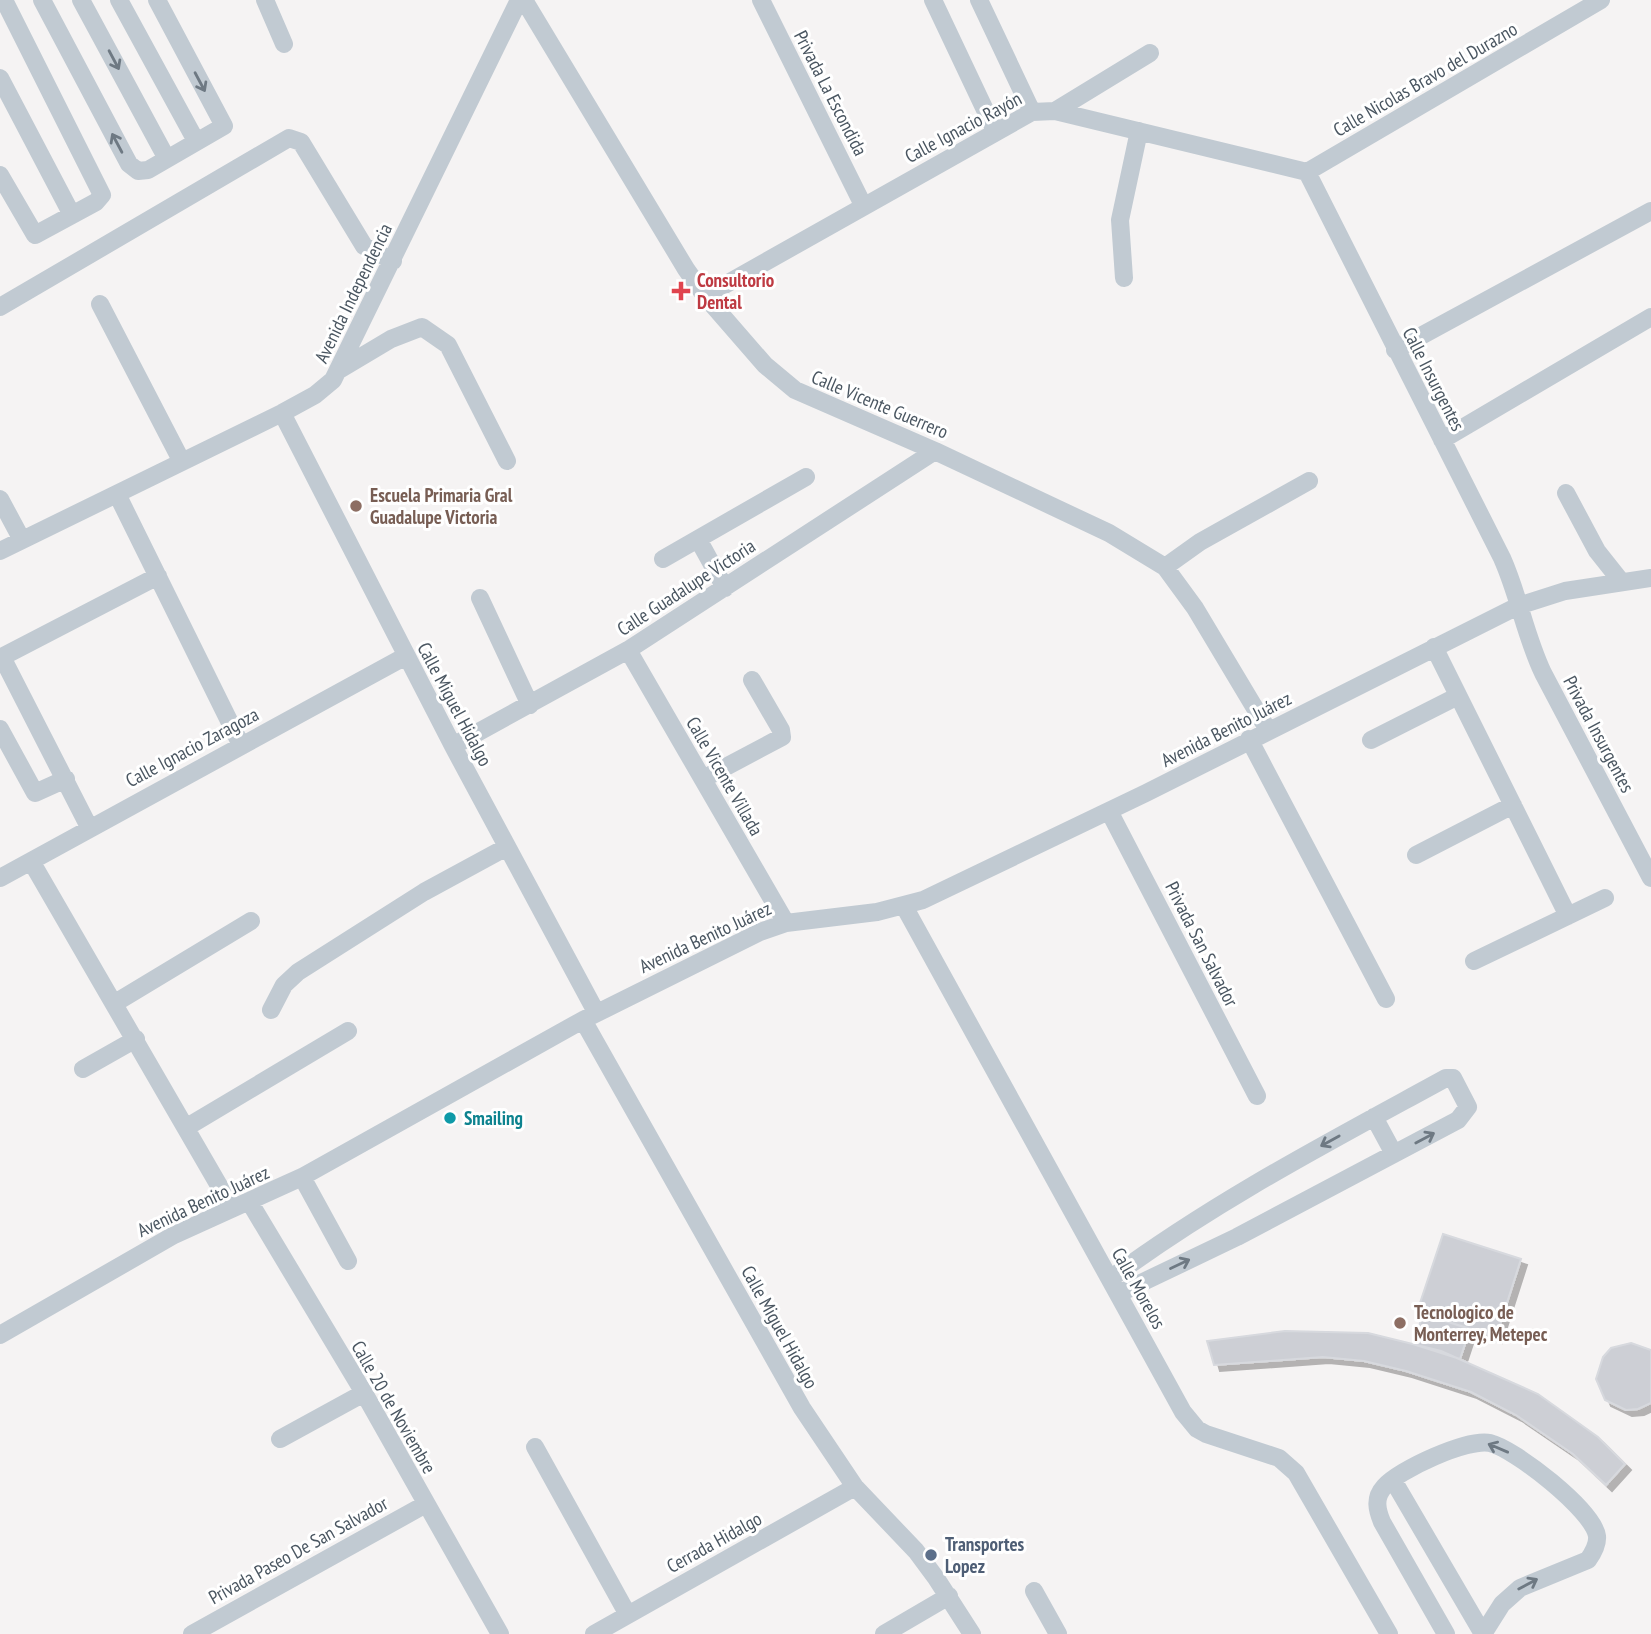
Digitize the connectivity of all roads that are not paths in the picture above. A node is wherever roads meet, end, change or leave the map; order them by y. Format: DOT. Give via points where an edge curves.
graph roads {
  1 [pos="4,0"];
  2 [pos="42,0"];
  3 [pos="81,0"];
  4 [pos="119,0"];
  5 [pos="157,0"];
  6 [pos="265,0"];
  7 [pos="521,0"];
  8 [pos="761,0"];
  9 [pos="933,0"];
  10 [pos="979,0"];
  11 [pos="1601,0"];
  12 [pos="284,44"];
  13 [pos="1150,53"];
  14 [pos="0,78"];
  15 [pos="1055,111"];
  16 [pos="1032,112"];
  17 [pos="995,131"];
  18 [pos="1139,131"];
  19 [pos="196,141"];
  20 [pos="167,159"];
  21 [pos="1307,172"];
  22 [pos="0,175"];
  23 [pos="863,205"];
  24 [pos="1651,211"];
  25 [pos="72,215"];
  26 [pos="393,261"];
  27 [pos="1124,278"];
  28 [pos="705,296"];
  29 [pos="100,304"];
  30 [pos="0,307"];
  31 [pos="1651,317"];
  32 [pos="1395,350"];
  33 [pos="339,370"];
  34 [pos="282,413"];
  35 [pos="1442,440"];
  36 [pos="935,451"];
  37 [pos="507,461"];
  38 [pos="182,462"];
  39 [pos="806,477"];
  40 [pos="1310,481"];
  41 [pos="1566,493"];
  42 [pos="117,494"];
  43 [pos="0,499"];
  44 [pos="698,539"];
  45 [pos="22,540"];
  46 [pos="0,551"];
  47 [pos="663,559"];
  48 [pos="1165,567"];
  49 [pos="158,576"];
  50 [pos="1651,578"];
  51 [pos="1620,580"];
  52 [pos="725,588"];
  53 [pos="480,598"];
  54 [pos="1518,606"];
  55 [pos="1434,647"];
  56 [pos="628,650"];
  57 [pos="405,656"];
  58 [pos="1,657"];
  59 [pos="752,680"];
  60 [pos="1458,696"];
  61 [pos="530,705"];
  62 [pos="0,729"];
  63 [pos="1268,730"];
  64 [pos="1249,739"];
  65 [pos="1371,740"];
  66 [pos="241,745"];
  67 [pos="453,746"];
  68 [pos="66,779"];
  69 [pos="703,779"];
  70 [pos="1513,805"];
  71 [pos="1109,811"];
  72 [pos="89,827"];
  73 [pos="508,847"];
  74 [pos="1416,855"];
  75 [pos="31,860"];
  76 [pos="0,878"];
  77 [pos="1651,878"];
  78 [pos="1605,898"];
  79 [pos="904,906"];
  80 [pos="1568,916"];
  81 [pos="251,921"];
  82 [pos="786,923"];
  83 [pos="1474,961"];
  84 [pos="1386,999"];
  85 [pos="115,1003"];
  86 [pos="271,1010"];
  87 [pos="589,1016"];
  88 [pos="348,1031"];
  89 [pos="136,1039"];
  90 [pos="83,1069"];
  91 [pos="1257,1096"];
  92 [pos="1374,1117"];
  93 [pos="187,1127"];
  94 [pos="1394,1154"];
  95 [pos="302,1177"];
  96 [pos="241,1205"];
  97 [pos="348,1261"];
  98 [pos="1114,1286"];
  99 [pos="0,1335"];
  100 [pos="363,1393"];
  101 [pos="280,1439"];
  102 [pos="535,1447"];
  103 [pos="1392,1480"];
  104 [pos="855,1487"];
  105 [pos="426,1504"];
  106 [pos="1421,1529"];
  107 [pos="1395,1544"];
  108 [pos="1447,1573"];
  109 [pos="1420,1588"];
  110 [pos="1034,1591"];
  111 [pos="949,1596"];
  112 [pos="628,1615"];
  113 [pos="192,1634"];
  114 [pos="500,1634"];
  115 [pos="594,1634"];
  116 [pos="884,1634"];
  117 [pos="972,1634"];
  118 [pos="1058,1634"];
  119 [pos="1388,1634"];
  120 [pos="1446,1634"];
  121 [pos="1483,1634"];
  1 -- 25 [label="street" via="101,188 100,199"];
  20 -- 2 [label="street, one-way" via="142,172 128,164"];
  3 -- 20 [label="street, one-way"];
  4 -- 19 [label="street"];
  5 -- 19 [label="street, one-way" via="224,126"];
  6 -- 12 [label="street"];
  7 -- 26 [label="street, Avenida Independencia"];
  7 -- 28 [label="street, Calle Vicente Guerrero"];
  8 -- 23 [label="street, Privada La Escondida"];
  9 -- 17 [label="street"];
  10 -- 16 [label="street"];
  11 -- 21 [label="street, Calle Nicolas Bravo del Durazno"];
  13 -- 15 [label="street"];
  14 -- 25 [label="street"];
  15 -- 16 [label="street, Calle Ignacio Rayón"];
  15 -- 18 [label="street, Calle Ignacio Rayón"];
  16 -- 17 [label="street, Calle Ignacio Rayón"];
  17 -- 23 [label="street, Calle Ignacio Rayón"];
  18 -- 21 [label="street, Calle Ignacio Rayón"];
  18 -- 27 [label="street" via="1120,220"];
  19 -- 20 [label="street"];
  21 -- 32 [label="street, Calle Insurgentes"];
  22 -- 25 [label="street" via="33,234"];
  23 -- 28 [label="street, Calle Ignacio Rayón"];
  24 -- 32 [label="street"];
  26 -- 30 [label="street" via="364,246 301,142 289,138"];
  26 -- 33 [label="street, Avenida Independencia"];
  28 -- 36 [label="street, Calle Vicente Guerrero" via="782,382"];
  29 -- 38 [label="street"];
  31 -- 35 [label="street"];
  32 -- 35 [label="street, Calle Insurgentes"];
  33 -- 34 [label="street, Avenida Independencia" via="325,388"];
  33 -- 37 [label="street" via="391,339 422,327 448,345"];
  34 -- 38 [label="street, Avenida Independencia"];
  34 -- 57 [label="street, Calle Miguel Hidalgo"];
  35 -- 54 [label="street, Calle Insurgentes" via="1502,558"];
  36 -- 48 [label="street, Calle Vicente Guerrero" via="1110,533"];
  36 -- 52 [label="street, Calle Guadalupe Victoria"];
  38 -- 42 [label="street, Avenida Independencia"];
  39 -- 44 [label="street"];
  40 -- 48 [label="street" via="1200,542"];
  41 -- 51 [label="street" via="1597,551"];
  42 -- 45 [label="street, Avenida Independencia"];
  42 -- 49 [label="street"];
  43 -- 45 [label="street"];
  44 -- 47 [label="street"];
  44 -- 52 [label="street"];
  45 -- 46 [label="street, Avenida Independencia"];
  48 -- 63 [label="street, Calle Vicente Guerrero"];
  49 -- 58 [label="street"];
  49 -- 66 [label="street"];
  50 -- 51 [label="street, Avenida Benito Juárez"];
  51 -- 54 [label="street, Avenida Benito Juárez"];
  52 -- 56 [label="street, Calle Guadalupe Victoria"];
  53 -- 61 [label="street"];
  54 -- 55 [label="street, Avenida Benito Juárez"];
  54 -- 77 [label="street, Privada Insurgentes" via="1543,673"];
  55 -- 60 [label="street"];
  55 -- 63 [label="street, Avenida Benito Juárez"];
  56 -- 61 [label="street, Calle Guadalupe Victoria"];
  56 -- 69 [label="street, Calle Vicente Villada"];
  57 -- 66 [label="street, Calle Ignacio Zaragoza"];
  57 -- 67 [label="street, Calle Miguel Hidalgo"];
  58 -- 68 [label="street"];
  59 -- 69 [label="street" via="782,737"];
  60 -- 65 [label="street"];
  60 -- 70 [label="street"];
  61 -- 67 [label="street, Calle Guadalupe Victoria"];
  62 -- 68 [label="street" via="35,793"];
  63 -- 64 [label="street, Avenida Benito Juárez"];
  64 -- 71 [label="street, Avenida Benito Juárez"];
  64 -- 84 [label="street"];
  66 -- 72 [label="street, Calle Ignacio Zaragoza"];
  67 -- 73 [label="street, Calle Miguel Hidalgo"];
  68 -- 72 [label="street"];
  69 -- 82 [label="street, Calle Vicente Villada"];
  70 -- 74 [label="street"];
  70 -- 80 [label="street"];
  71 -- 79 [label="street, Avenida Benito Juárez"];
  71 -- 91 [label="street, Privada San Salvador"];
  72 -- 75 [label="street, Calle Ignacio Zaragoza"];
  73 -- 86 [label="street" via="424,892 298,972 284,985"];
  73 -- 87 [label="street, Calle Miguel Hidalgo"];
  75 -- 76 [label="street, Calle Ignacio Zaragoza"];
  75 -- 85 [label="street, Calle 20 de Noviembre"];
  78 -- 80 [label="street"];
  79 -- 82 [label="street, Avenida Benito Juárez"];
  79 -- 98 [label="street, Calle Morelos"];
  80 -- 83 [label="street"];
  81 -- 85 [label="street"];
  82 -- 87 [label="street, Avenida Benito Juárez"];
  85 -- 89 [label="street, Calle 20 de Noviembre"];
  87 -- 95 [label="street, Avenida Benito Juárez"];
  87 -- 104 [label="street, Calle Miguel Hidalgo" via="802,1408"];
  88 -- 93 [label="street"];
  89 -- 90 [label="street"];
  89 -- 93 [label="street, Calle 20 de Noviembre"];
  92 -- 94 [label="street"];
  94 -- 92 [label="street, one-way" via="1464,1116 1468,1107 1459,1086 1446,1078"];
  92 -- 98 [label="street, one-way" via="1220,1202"];
  93 -- 96 [label="street, Calle 20 de Noviembre"];
  98 -- 94 [label="street, one-way" via="1237,1237"];
  95 -- 96 [label="street, Avenida Benito Juárez"];
  95 -- 97 [label="street"];
  96 -- 99 [label="street, Avenida Benito Juárez" via="118,1266"];
  96 -- 100 [label="street, Calle 20 de Noviembre"];
  98 -- 119 [label="street, Calle Morelos" via="1189,1421 1206,1434 1279,1458 1296,1473"];
  100 -- 101 [label="street"];
  100 -- 105 [label="street, Calle 20 de Noviembre"];
  102 -- 112 [label="street"];
  103 -- 106 [label="street"];
  103 -- 107 [label="street" via="1383,1487 1377,1503"];
  121 -- 103 [label="street, one-way" via="1502,1604 1520,1588 1588,1560 1597,1539 1593,1526 1575,1503 1532,1468 1491,1444 1457,1447"];
  104 -- 111 [label="street, Calle Miguel Hidalgo" via="916,1551"];
  104 -- 112 [label="street, Cerrada Hidalgo"];
  105 -- 113 [label="street, Privada Paseo De San Salvador"];
  105 -- 114 [label="street, Calle 20 de Noviembre"];
  106 -- 107 [label="street"];
  106 -- 108 [label="street"];
  107 -- 109 [label="street"];
  108 -- 109 [label="street"];
  108 -- 121 [label="street"];
  109 -- 120 [label="street"];
  110 -- 118 [label="street"];
  111 -- 116 [label="street"];
  111 -- 117 [label="street, Calle Miguel Hidalgo"];
  112 -- 115 [label="street, Cerrada Hidalgo"];
}
